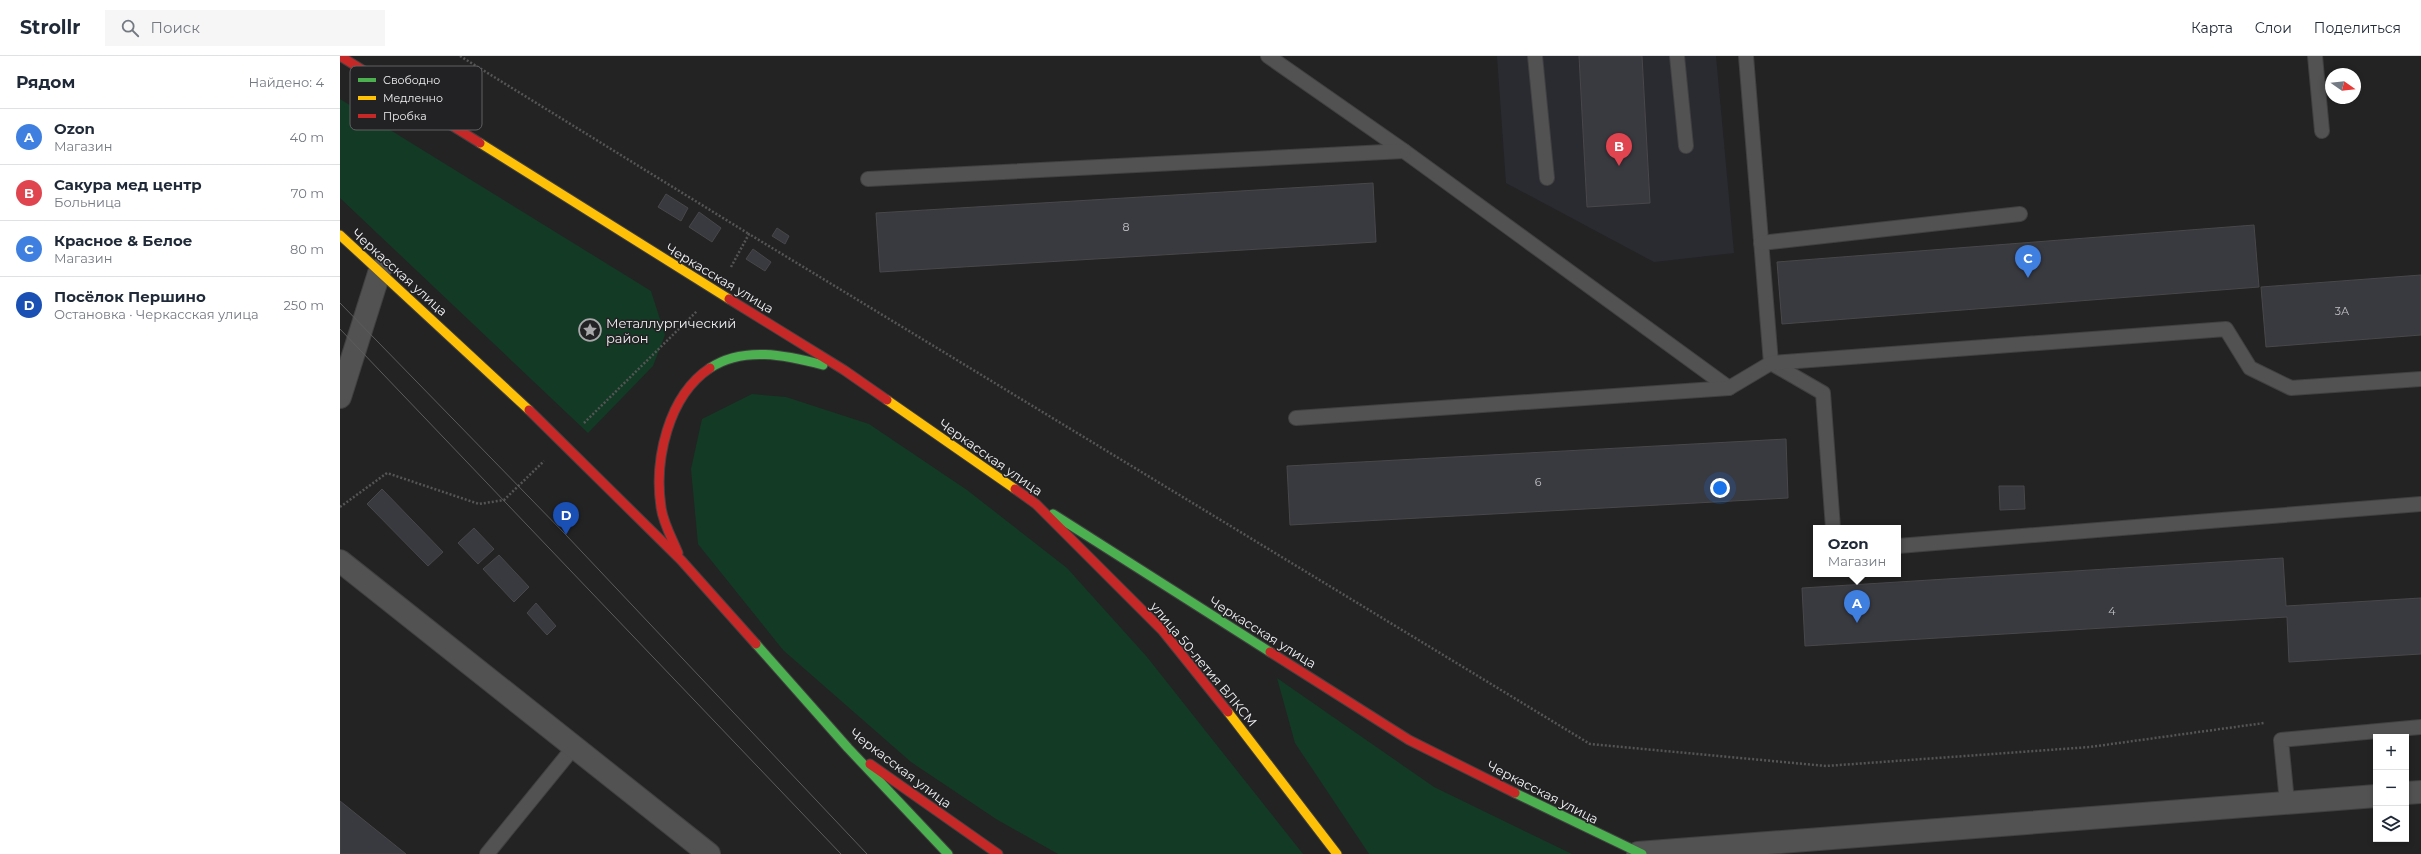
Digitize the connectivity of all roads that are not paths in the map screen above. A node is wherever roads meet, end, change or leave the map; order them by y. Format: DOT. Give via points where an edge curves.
graph roads {
  1 [pos="340,56"];
  2 [pos="1268,56"];
  3 [pos="1535,56"];
  4 [pos="1677,56"];
  5 [pos="1746,56"];
  6 [pos="2315,56"];
  7 [pos="356,66"];
  8 [pos="459,130"];
  9 [pos="2322,131"];
  10 [pos="1686,146"];
  11 [pos="1404,151"];
  12 [pos="1547,178"];
  13 [pos="868,179"];
  14 [pos="2020,214"];
  15 [pos="340,235"];
  16 [pos="1761,243"];
  17 [pos="380,270"];
  18 [pos="1771,363"];
  19 [pos="844,370"];
  20 [pos="2421,379"];
  21 [pos="1729,388"];
  22 [pos="340,397"];
  23 [pos="1296,418"];
  24 [pos="1036,504"];
  25 [pos="2421,504"];
  26 [pos="1833,525"];
  27 [pos="1901,546"];
  28 [pos="681,560"];
  29 [pos="340,561"];
  30 [pos="2421,728"];
  31 [pos="574,747"];
  32 [pos="848,748"];
  33 [pos="2421,792"];
  34 [pos="2409,793"];
  35 [pos="2373,796"];
  36 [pos="2287,802"];
  37 [pos="1640,853"];
  38 [pos="488,854"];
  39 [pos="709,854"];
  40 [pos="948,854"];
  41 [pos="998,854"];
  42 [pos="1337,854"];
  1 -- 7 [label="main road, Черкасская улица"];
  2 -- 11 [label="lane"];
  3 -- 12 [label="lane"];
  4 -- 10 [label="lane"];
  5 -- 16 [label="lane"];
  6 -- 9 [label="lane"];
  8 -- 19 [label="main road, Черкасская улица"];
  11 -- 13 [label="lane"];
  11 -- 21 [label="lane"];
  14 -- 16 [label="lane"];
  15 -- 17 [label="main road, Черкасская улица"];
  16 -- 18 [label="lane"];
  17 -- 22 [label="street"];
  17 -- 28 [label="main road, Черкасская улица" via="564,442"];
  18 -- 20 [label="lane" via="2226,329 2250,368 2291,388"];
  18 -- 21 [label="lane"];
  18 -- 26 [label="lane" via="1823,393"];
  19 -- 24 [label="main road, Черкасская улица"];
  19 -- 28 [label="main road" via="793,357 758,353 722,360 692,381 671,420 660,457 661,508"];
  21 -- 23 [label="lane"];
  24 -- 37 [label="main road, Черкасская улица" via="1409,740"];
  24 -- 42 [label="main road, улица 50-летия ВЛКСМ" via="1162,630"];
  25 -- 27 [label="lane"];
  28 -- 32 [label="main road, Черкасская улица"];
  29 -- 31 [label="street"];
  30 -- 36 [label="lane" via="2281,740"];
  31 -- 38 [label="lane"];
  31 -- 39 [label="street"];
  32 -- 40 [label="main road"];
  32 -- 41 [label="main road, Черкасская улица"];
  33 -- 34 [label="street"];
  35 -- 36 [label="street"];
  36 -- 37 [label="street"];
}
